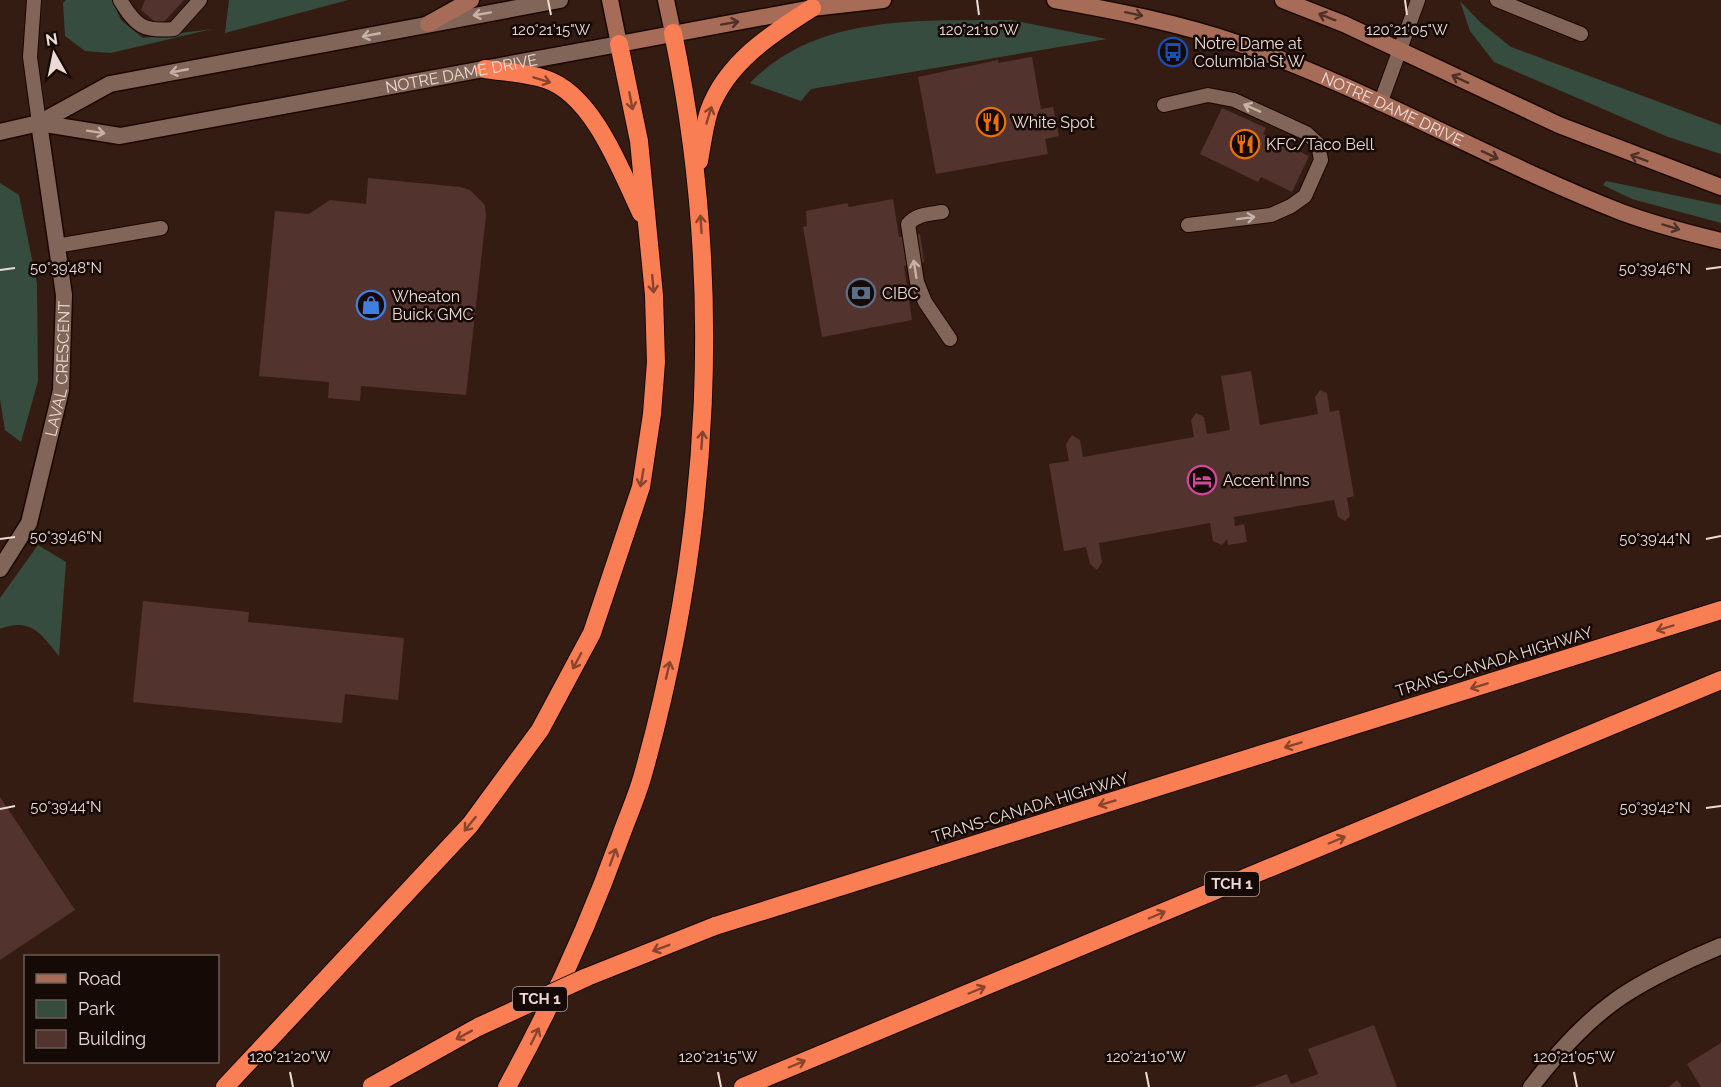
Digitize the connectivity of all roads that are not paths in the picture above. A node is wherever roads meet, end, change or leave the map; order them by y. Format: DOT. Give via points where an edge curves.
graph roads {
  1 [pos="34,0"];
  2 [pos="120,0"];
  3 [pos="200,0"];
  4 [pos="471,0"];
  5 [pos="560,0"];
  6 [pos="610,0"];
  7 [pos="666,0"];
  8 [pos="883,0"];
  9 [pos="1055,0"];
  10 [pos="1283,0"];
  11 [pos="1418,0"];
  12 [pos="1497,0"];
  13 [pos="812,8"];
  14 [pos="428,24"];
  15 [pos="673,33"];
  16 [pos="1581,34"];
  17 [pos="619,44"];
  18 [pos="1399,51"];
  19 [pos="485,69"];
  20 [pos="1380,104"];
  21 [pos="1164,105"];
  22 [pos="39,123"];
  23 [pos="0,132"];
  24 [pos="696,172"];
  25 [pos="1721,187"];
  26 [pos="942,212"];
  27 [pos="1188,225"];
  28 [pos="647,226"];
  29 [pos="161,228"];
  30 [pos="1721,241"];
  31 [pos="56,246"];
  32 [pos="950,339"];
  33 [pos="0,568"];
  34 [pos="1721,610"];
  35 [pos="1721,680"];
  36 [pos="1721,946"];
  37 [pos="225,1087"];
  38 [pos="371,1087"];
  39 [pos="507,1087"];
  40 [pos="743,1087"];
  41 [pos="1531,1087"];
  1 -- 22 [label="lane" via="30,57"];
  2 -- 3 [label="lane" via="141,27 152,31 174,29"];
  4 -- 14 [label="main road"];
  5 -- 14 [label="street, NOTRE DAME DRIVE, one-way"];
  6 -- 17 [label="main road"];
  7 -- 15 [label="main road"];
  8 -- 13 [label="main road, NOTRE DAME DRIVE"];
  9 -- 20 [label="main road, NOTRE DAME DRIVE, one-way" via="1138,14 1237,43"];
  18 -- 10 [label="main road, one-way"];
  11 -- 18 [label="lane"];
  12 -- 16 [label="lane"];
  15 -- 13 [label="main road, NOTRE DAME DRIVE, one-way"];
  24 -- 13 [label="highway, one-way" via="710,110 730,72 771,34"];
  14 -- 22 [label="street, NOTRE DAME DRIVE, one-way" via="110,84"];
  15 -- 17 [label="main road, NOTRE DAME DRIVE"];
  15 -- 24 [label="highway"];
  17 -- 19 [label="street, NOTRE DAME DRIVE"];
  17 -- 28 [label="highway, one-way" via="639,141"];
  18 -- 20 [label="lane"];
  25 -- 18 [label="main road, one-way" via="1559,125"];
  22 -- 19 [label="street, NOTRE DAME DRIVE, one-way" via="120,136"];
  19 -- 28 [label="highway, one-way" via="546,79 575,97 609,145"];
  20 -- 30 [label="main road, NOTRE DAME DRIVE, one-way" via="1623,212"];
  27 -- 21 [label="lane, one-way" via="1271,215 1291,206 1305,196 1321,160 1318,144 1306,133 1234,100 1209,95"];
  22 -- 23 [label="street, NOTRE DAME DRIVE"];
  22 -- 31 [label="street, LAVAL CRESCENT"];
  39 -- 24 [label="highway, one-way" via="591,918 644,772 676,634 702,440 704,292"];
  32 -- 26 [label="lane, one-way" via="925,302 917,282 908,224 925,214"];
  28 -- 37 [label="highway, one-way" via="656,351 652,414 641,487 592,633 540,730 470,825"];
  29 -- 31 [label="lane"];
  31 -- 33 [label="street, LAVAL CRESCENT" via="64,295 61,390 29,523"];
  34 -- 38 [label="highway, TRANS-CANADA HIGHWAY / TCH 1, one-way, bridge" via="716,926 576,982 478,1028"];
  40 -- 35 [label="highway, TCH 1, one-way"];
  36 -- 41 [label="street" via="1692,957 1611,1003 1557,1054"];
}
